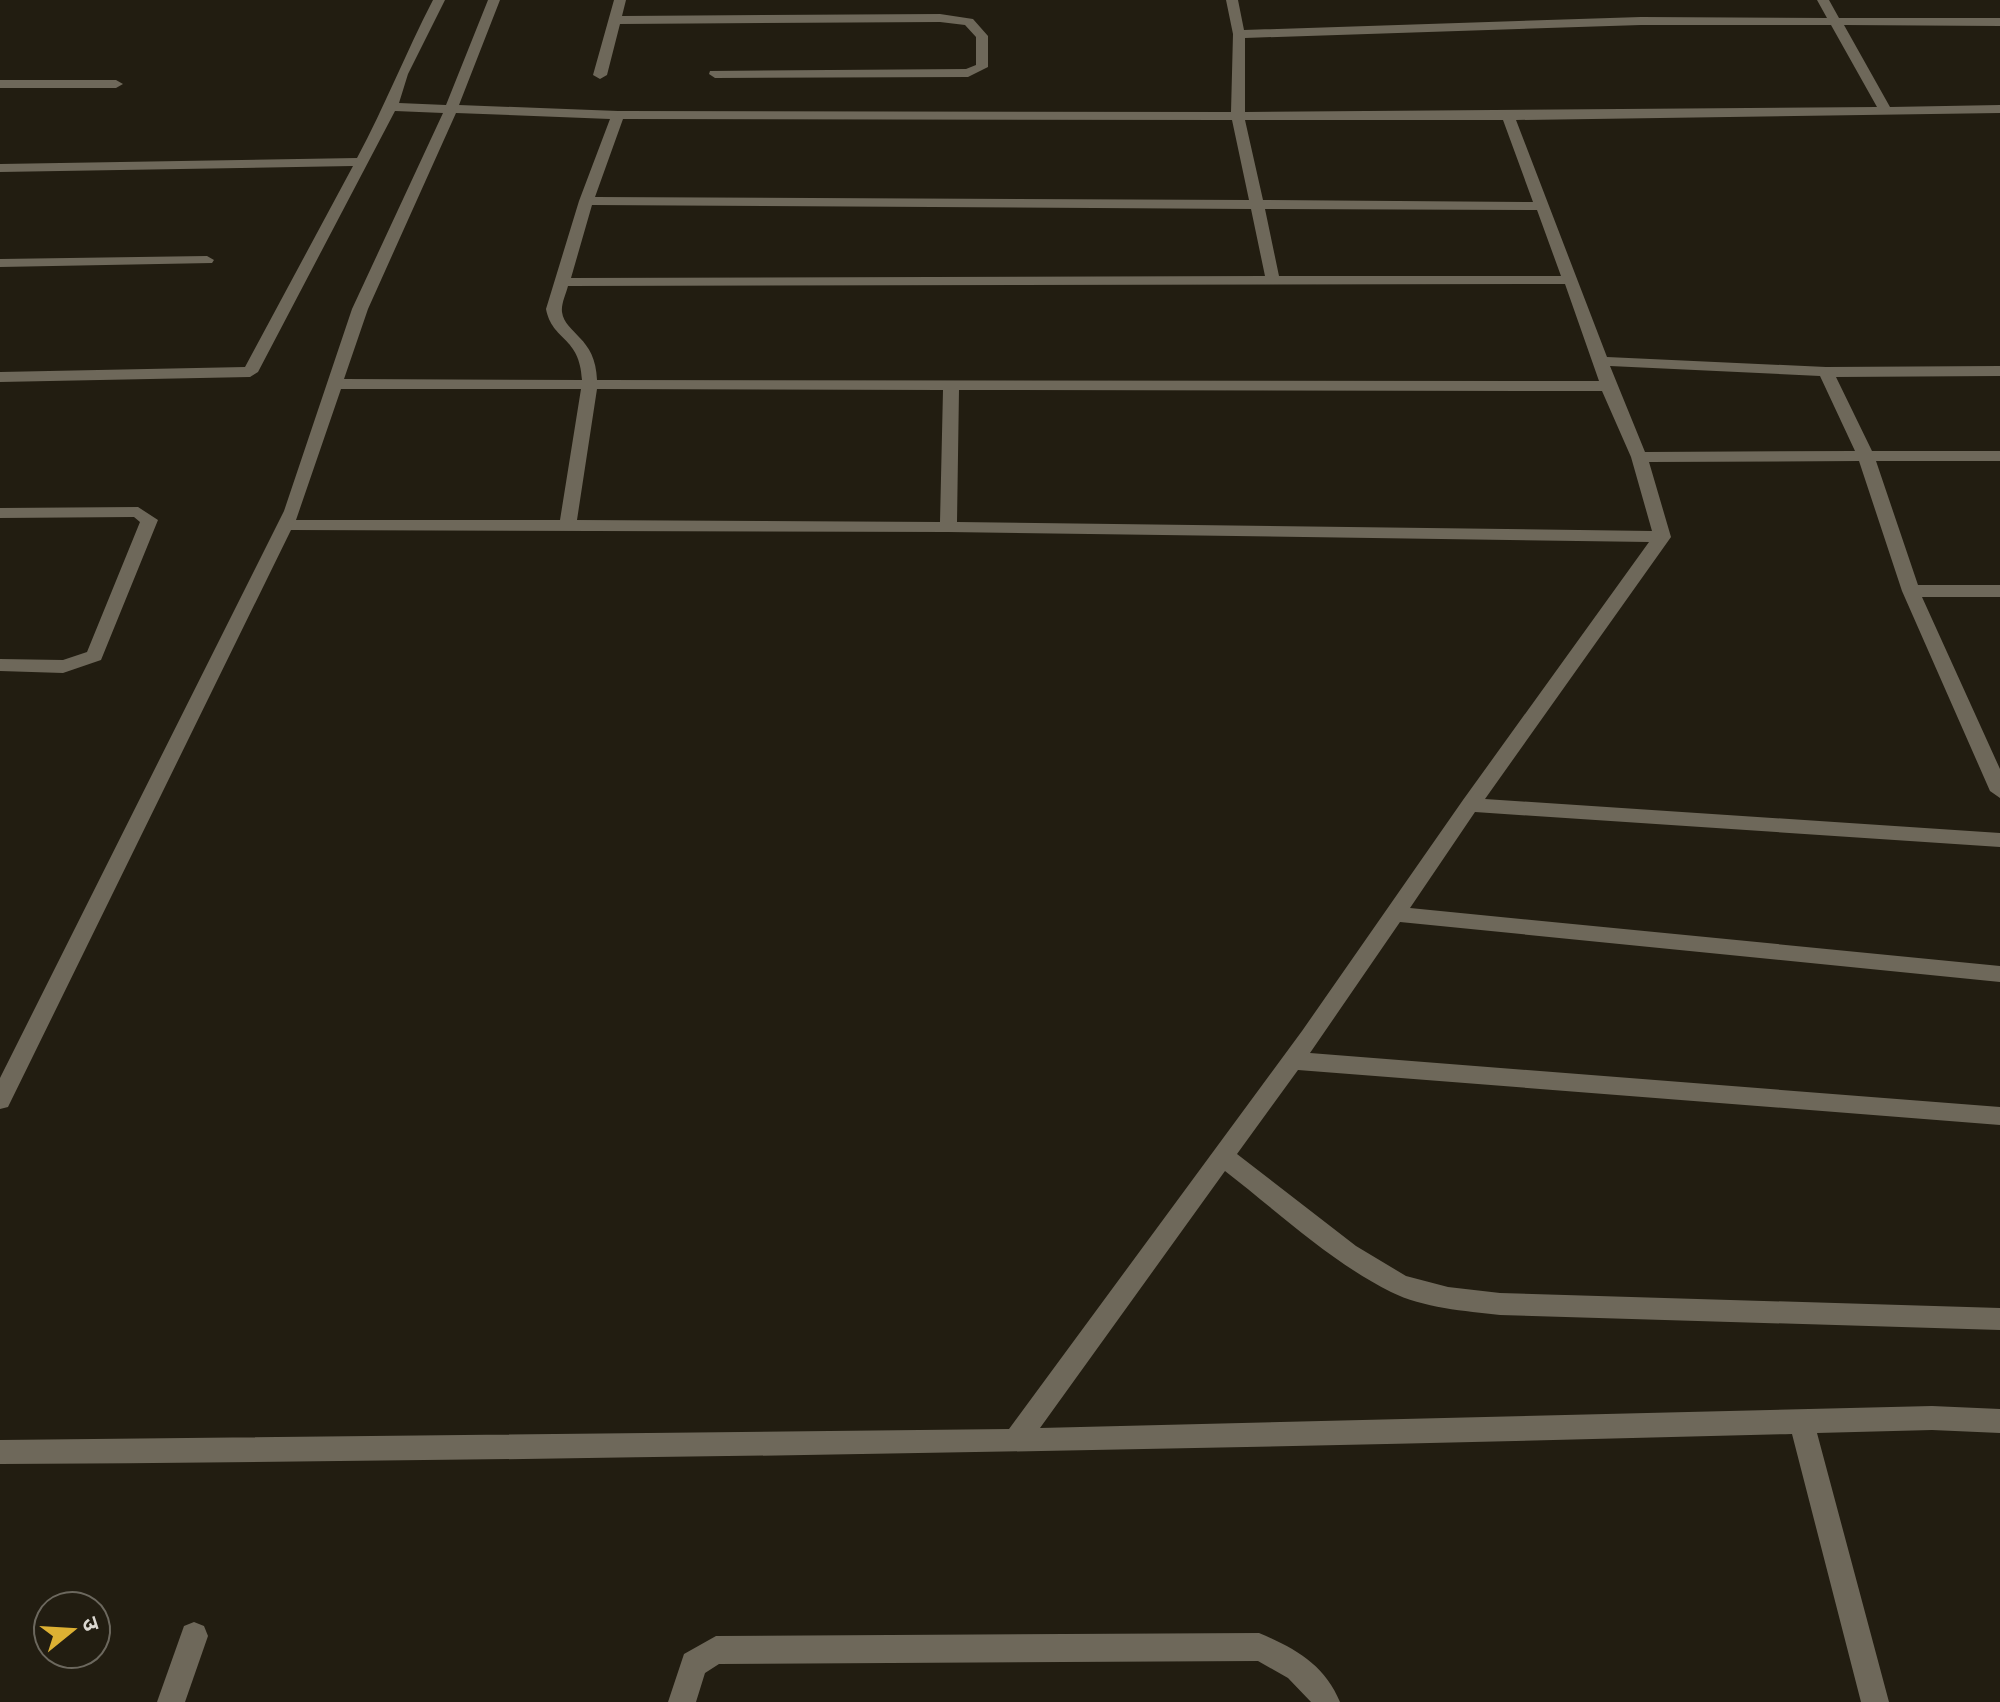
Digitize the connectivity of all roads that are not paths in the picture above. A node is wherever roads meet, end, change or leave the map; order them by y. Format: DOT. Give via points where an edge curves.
graph roads {
  1 [pos="439,0"];
  2 [pos="494,0"];
  3 [pos="620,0"];
  4 [pos="1232,0"];
  5 [pos="1823,0"];
  6 [pos="615,20"];
  7 [pos="1832,21"];
  8 [pos="2000,22"];
  9 [pos="1239,34"];
  10 [pos="715,74"];
  11 [pos="600,75"];
  12 [pos="0,84"];
  13 [pos="116,84"];
  14 [pos="391,107"];
  15 [pos="1884,108"];
  16 [pos="2000,109"];
  17 [pos="450,111"];
  18 [pos="618,115"];
  19 [pos="1238,116"];
  20 [pos="1508,116"];
  21 [pos="359,162"];
  22 [pos="0,168"];
  23 [pos="586,201"];
  24 [pos="1255,204"];
  25 [pos="1543,206"];
  26 [pos="207,260"];
  27 [pos="0,263"];
  28 [pos="1568,280"];
  29 [pos="1273,281"];
  30 [pos="561,282"];
  31 [pos="1601,361"];
  32 [pos="2000,371"];
  33 [pos="1826,372"];
  34 [pos="0,377"];
  35 [pos="590,382"];
  36 [pos="334,384"];
  37 [pos="951,384"];
  38 [pos="1608,386"];
  39 [pos="2000,456"];
  40 [pos="1639,457"];
  41 [pos="1866,457"];
  42 [pos="0,513"];
  43 [pos="285,525"];
  44 [pos="567,527"];
  45 [pos="948,527"];
  46 [pos="1662,537"];
  47 [pos="1911,591"];
  48 [pos="2000,591"];
  49 [pos="0,665"];
  50 [pos="1992,751"];
  51 [pos="2000,791"];
  52 [pos="1470,805"];
  53 [pos="2000,840"];
  54 [pos="1395,914"];
  55 [pos="2000,974"];
  56 [pos="1293,1061"];
  57 [pos="0,1100"];
  58 [pos="2000,1116"];
  59 [pos="1224,1157"];
  60 [pos="2000,1319"];
  61 [pos="1801,1421"];
  62 [pos="2000,1421"];
  63 [pos="1017,1439"];
  64 [pos="0,1452"];
  65 [pos="194,1636"];
  66 [pos="171,1702"];
  67 [pos="682,1702"];
  68 [pos="1326,1702"];
  69 [pos="1875,1702"];
  1 -- 14 [label="street"];
  2 -- 17 [label="street"];
  3 -- 6 [label="street"];
  4 -- 9 [label="street"];
  5 -- 7 [label="street"];
  6 -- 10 [label="street" via="940,18 969,22 982,36 982,67 968,73"];
  6 -- 11 [label="street"];
  7 -- 8 [label="street"];
  7 -- 9 [label="street" via="1641,21"];
  7 -- 15 [label="street"];
  9 -- 19 [label="street"];
  12 -- 13 [label="street"];
  14 -- 17 [label="street"];
  14 -- 21 [label="street"];
  15 -- 16 [label="street"];
  15 -- 20 [label="street"];
  17 -- 18 [label="street"];
  17 -- 36 [label="street" via="360,309"];
  18 -- 19 [label="street"];
  18 -- 23 [label="street"];
  19 -- 20 [label="street"];
  19 -- 24 [label="street"];
  20 -- 25 [label="street"];
  21 -- 22 [label="street"];
  21 -- 34 [label="street" via="250,372"];
  23 -- 24 [label="street"];
  23 -- 30 [label="street"];
  24 -- 25 [label="street"];
  24 -- 29 [label="street"];
  25 -- 28 [label="street"];
  26 -- 27 [label="street"];
  28 -- 29 [label="street"];
  28 -- 31 [label="street"];
  29 -- 30 [label="street"];
  30 -- 35 [label="street" via="553,315 582,344"];
  31 -- 33 [label="street"];
  31 -- 38 [label="street"];
  32 -- 33 [label="street"];
  33 -- 41 [label="street"];
  35 -- 36 [label="street"];
  35 -- 37 [label="street"];
  35 -- 44 [label="street"];
  36 -- 43 [label="street"];
  37 -- 38 [label="street"];
  37 -- 45 [label="street"];
  38 -- 40 [label="street"];
  39 -- 41 [label="street"];
  40 -- 41 [label="street"];
  40 -- 46 [label="street"];
  41 -- 47 [label="street"];
  42 -- 49 [label="street" via="138,512 149,520 95,656 71,664"];
  43 -- 44 [label="street"];
  43 -- 57 [label="street"];
  44 -- 45 [label="street"];
  45 -- 46 [label="street"];
  46 -- 52 [label="street"];
  47 -- 48 [label="street"];
  47 -- 50 [label="street"];
  50 -- 51 [label="street"];
  52 -- 53 [label="street"];
  52 -- 54 [label="street"];
  54 -- 55 [label="street"];
  54 -- 56 [label="street"];
  56 -- 58 [label="street"];
  56 -- 59 [label="street"];
  59 -- 60 [label="street" via="1348,1253 1400,1285 1448,1298 1500,1304"];
  59 -- 63 [label="street"];
  61 -- 62 [label="street"];
  61 -- 63 [label="street"];
  61 -- 69 [label="street"];
  63 -- 64 [label="street"];
  65 -- 66 [label="street"];
  67 -- 68 [label="street" via="694,1664 716,1650 1243,1647 1259,1647 1286,1659 1307,1675"];
}
